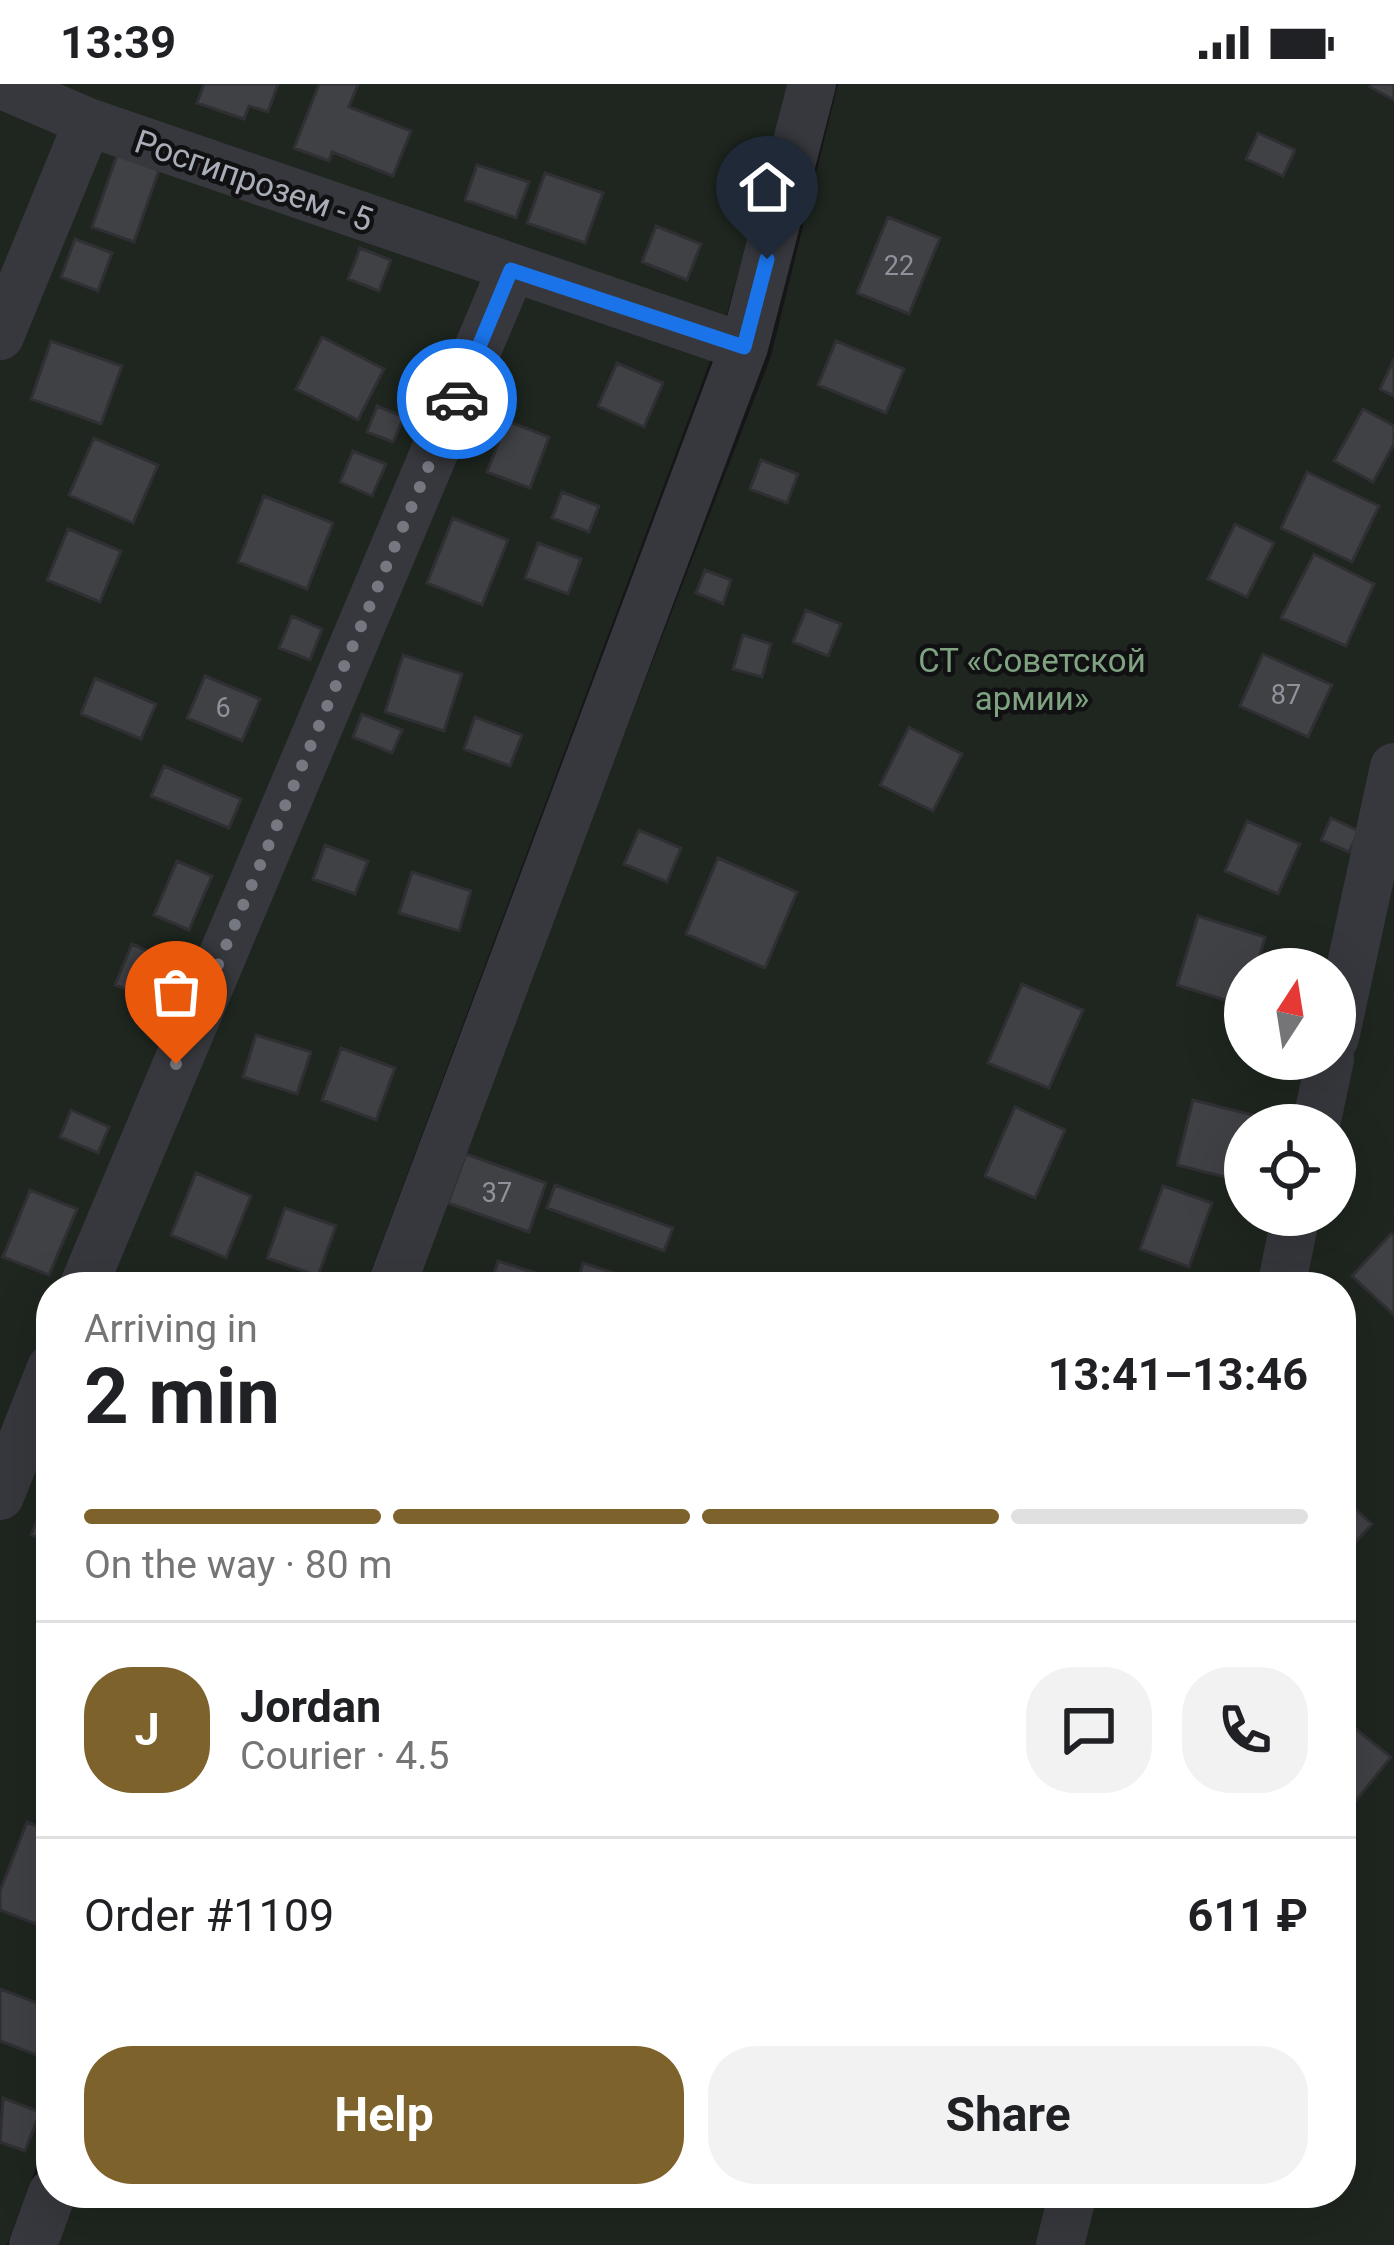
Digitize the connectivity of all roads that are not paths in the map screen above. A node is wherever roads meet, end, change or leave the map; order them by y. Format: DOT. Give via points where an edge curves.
graph roads {
  1 [pos="0,84"];
  2 [pos="812,84"];
  3 [pos="88,122"];
  4 [pos="511,270"];
  5 [pos="0,335"];
  6 [pos="744,347"];
  7 [pos="1394,767"];
  8 [pos="1355,948"];
  9 [pos="1292,1236"];
  10 [pos="89,1272"];
  11 [pos="397,1272"];
  12 [pos="1284,1272"];
  13 [pos="36,1406"];
  14 [pos="0,1496"];
  15 [pos="47,2208"];
  16 [pos="1069,2208"];
  17 [pos="33,2245"];
  18 [pos="1060,2245"];
  1 -- 3 [label="street, Росгипрозем - 5"];
  2 -- 6 [label="street"];
  3 -- 4 [label="street, Росгипрозем - 5"];
  3 -- 5 [label="street"];
  4 -- 6 [label="street, Росгипрозем - 5"];
  4 -- 10 [label="street"];
  6 -- 11 [label="street"];
  7 -- 8 [label="street"];
  9 -- 12 [label="street"];
  13 -- 14 [label="street"];
  15 -- 17 [label="street"];
  16 -- 18 [label="street"];
}
